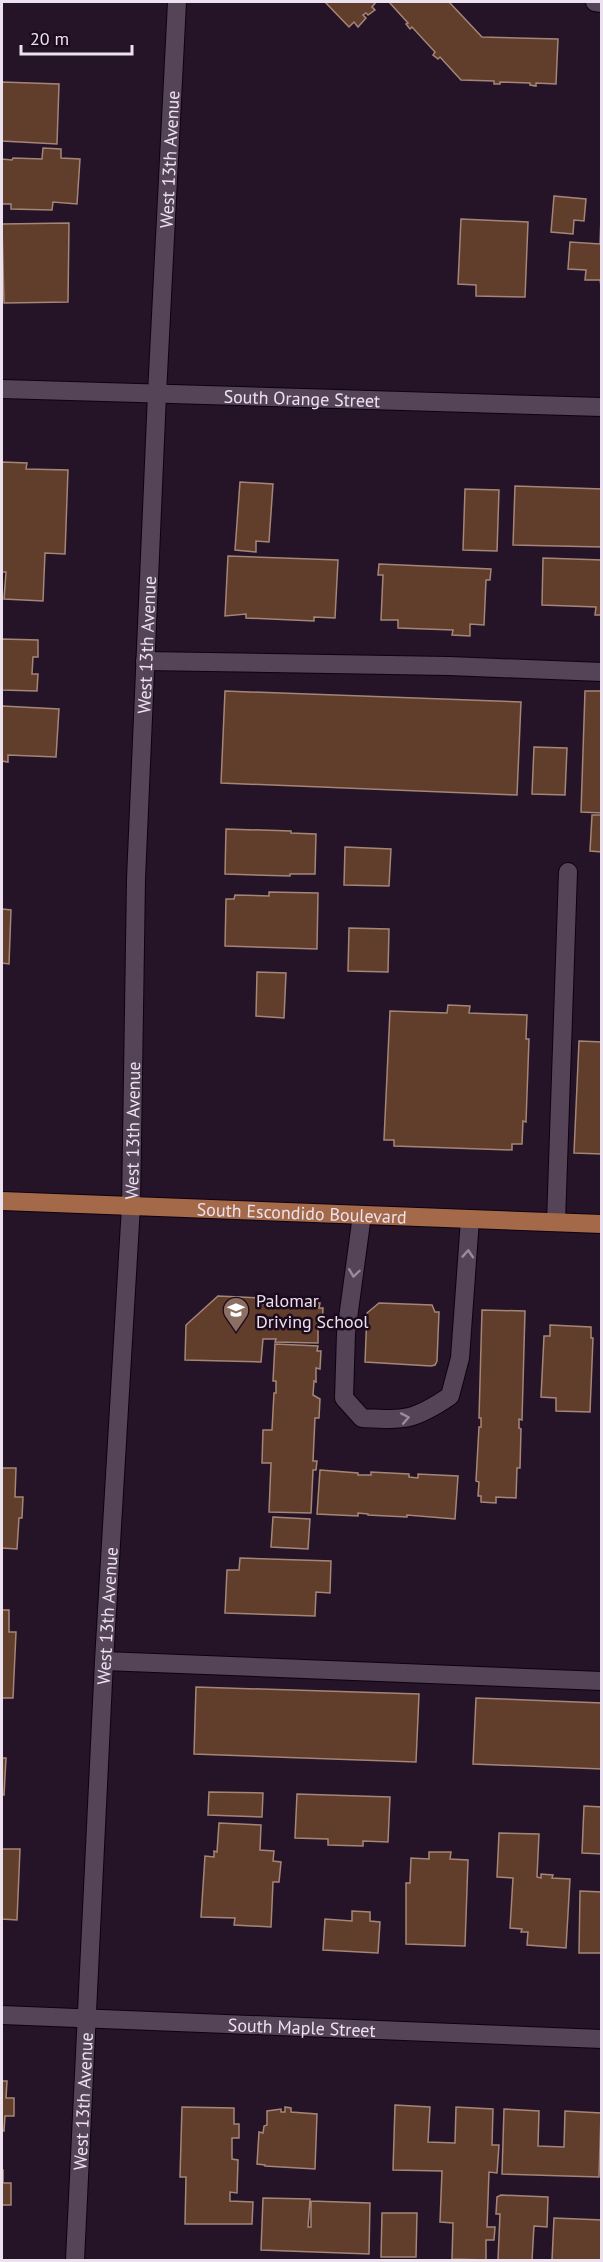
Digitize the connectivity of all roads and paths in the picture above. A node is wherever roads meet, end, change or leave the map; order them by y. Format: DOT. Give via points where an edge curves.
graph roads {
  1 [pos="177,2"];
  2 [pos="595,2"];
  3 [pos="602,3"];
  4 [pos="2,389"];
  5 [pos="157,394"];
  6 [pos="602,407"];
  7 [pos="145,661"];
  8 [pos="602,672"];
  9 [pos="568,872"];
  10 [pos="2,1201"];
  11 [pos="131,1206"];
  12 [pos="362,1215"];
  13 [pos="470,1219"];
  14 [pos="556,1222"];
  15 [pos="602,1224"];
  16 [pos="104,1661"];
  17 [pos="602,1681"];
  18 [pos="2,2015"];
  19 [pos="86,2019"];
  20 [pos="602,2039"];
  21 [pos="75,2260"];
  1 -- 5 [label="street, West 13th Avenue"];
  2 -- 3 [label="street"];
  4 -- 5 [label="street, South Orange Street"];
  5 -- 6 [label="street, South Orange Street"];
  5 -- 7 [label="street, West 13th Avenue"];
  7 -- 8 [label="street"];
  7 -- 11 [label="street, West 13th Avenue" via="135,879"];
  9 -- 14 [label="street"];
  10 -- 11 [label="main road, South Escondido Boulevard"];
  11 -- 12 [label="main road, South Escondido Boulevard"];
  11 -- 16 [label="street, West 13th Avenue"];
  12 -- 13 [label="main road, South Escondido Boulevard"];
  12 -- 13 [label="street, one-way" via="346,1334 344,1398 362,1418 402,1420 426,1412 450,1396 460,1358"];
  13 -- 14 [label="main road, South Escondido Boulevard"];
  14 -- 15 [label="main road, South Escondido Boulevard"];
  16 -- 17 [label="street"];
  16 -- 19 [label="street, West 13th Avenue"];
  18 -- 19 [label="street, South Maple Street"];
  19 -- 20 [label="street, South Maple Street"];
  19 -- 21 [label="street, West 13th Avenue"];
}
